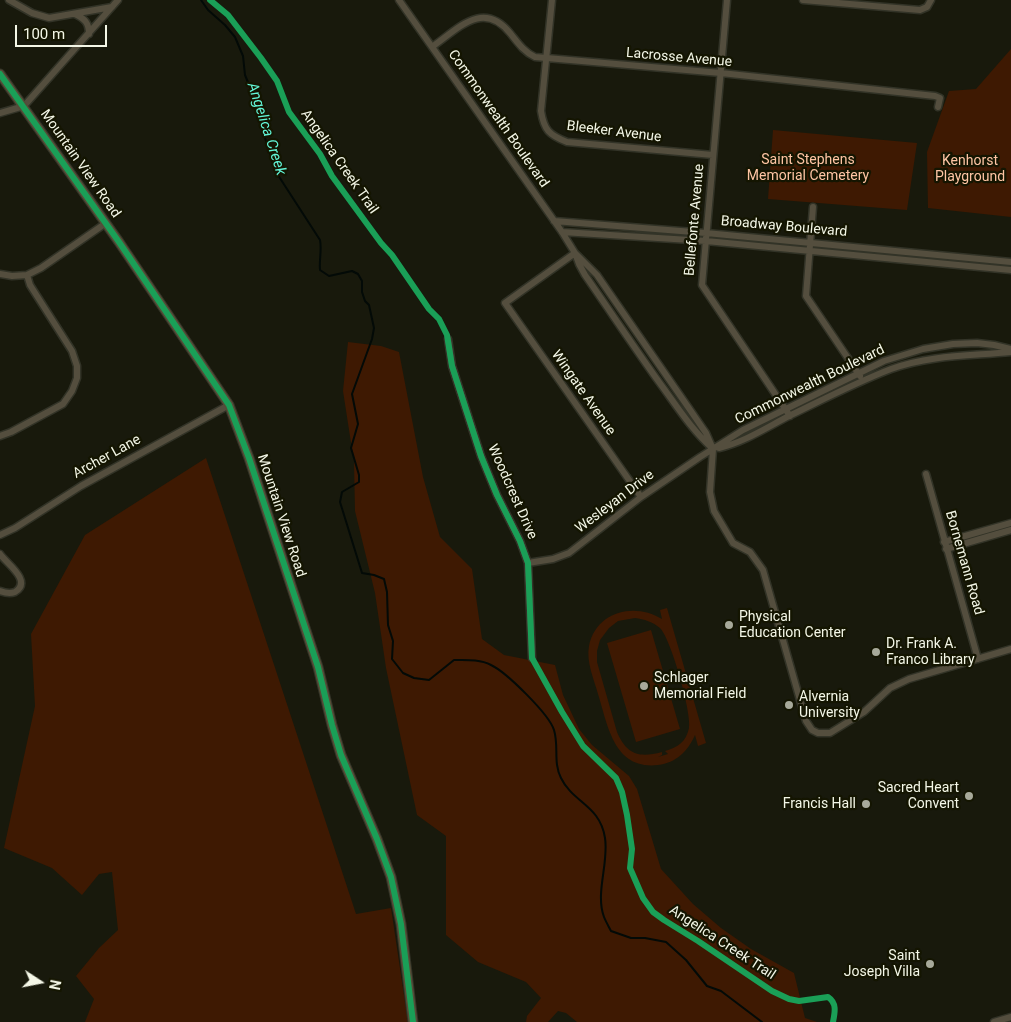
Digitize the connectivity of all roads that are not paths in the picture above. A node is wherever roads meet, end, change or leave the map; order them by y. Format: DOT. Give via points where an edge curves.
graph roads {
  1 [pos="9,0"];
  2 [pos="118,0"];
  3 [pos="399,0"];
  4 [pos="552,0"];
  5 [pos="727,0"];
  6 [pos="803,0"];
  7 [pos="931,0"];
  8 [pos="112,7"];
  9 [pos="74,14"];
  10 [pos="89,34"];
  11 [pos="432,48"];
  12 [pos="547,59"];
  13 [pos="0,74"];
  14 [pos="721,74"];
  15 [pos="24,106"];
  16 [pos="938,107"];
  17 [pos="0,114"];
  18 [pos="713,155"];
  19 [pos="814,207"];
  20 [pos="554,220"];
  21 [pos="106,223"];
  22 [pos="562,232"];
  23 [pos="706,233"];
  24 [pos="706,242"];
  25 [pos="810,242"];
  26 [pos="810,252"];
  27 [pos="575,253"];
  28 [pos="1011,262"];
  29 [pos="1011,270"];
  30 [pos="0,274"];
  31 [pos="27,275"];
  32 [pos="448,339"];
  33 [pos="1011,351"];
  34 [pos="859,374"];
  35 [pos="864,380"];
  36 [pos="229,405"];
  37 [pos="786,409"];
  38 [pos="790,416"];
  39 [pos="0,436"];
  40 [pos="712,449"];
  41 [pos="926,474"];
  42 [pos="641,497"];
  43 [pos="1011,523"];
  44 [pos="1011,530"];
  45 [pos="0,535"];
  46 [pos="944,542"];
  47 [pos="946,549"];
  48 [pos="0,554"];
  49 [pos="528,563"];
  50 [pos="0,591"];
  51 [pos="1011,649"];
  52 [pos="532,658"];
  53 [pos="978,659"];
  54 [pos="1011,1017"];
  55 [pos="413,1022"];
  56 [pos="994,1022"];
  1 -- 9 [label="street" via="44,17"];
  2 -- 8 [label="street"];
  3 -- 11 [label="street, Commonwealth Boulevard"];
  4 -- 12 [label="street"];
  5 -- 14 [label="street, Bellefonte Avenue"];
  6 -- 7 [label="street" via="917,10 925,8"];
  8 -- 9 [label="street"];
  8 -- 10 [label="street"];
  9 -- 10 [label="street" via="86,21"];
  10 -- 15 [label="street"];
  11 -- 12 [label="street, Lacrosse Avenue" via="468,22 487,17 502,22 529,54"];
  11 -- 20 [label="street, Commonwealth Boulevard"];
  12 -- 14 [label="street, Lacrosse Avenue"];
  12 -- 18 [label="street, Bleeker Avenue" via="541,111 551,135 567,142"];
  13 -- 15 [label="street, Mountain View Road"];
  14 -- 16 [label="street, Lacrosse Avenue" via="935,96 940,98"];
  14 -- 18 [label="street, Bellefonte Avenue"];
  15 -- 17 [label="street"];
  15 -- 21 [label="street, Mountain View Road"];
  18 -- 23 [label="street, Bellefonte Avenue"];
  19 -- 25 [label="street"];
  20 -- 22 [label="street, Commonwealth Boulevard"];
  20 -- 23 [label="street, Broadway Boulevard"];
  21 -- 31 [label="street"];
  21 -- 36 [label="street, Mountain View Road"];
  22 -- 24 [label="street, Broadway Boulevard"];
  22 -- 27 [label="street, Commonwealth Boulevard"];
  23 -- 24 [label="street, Bellefonte Avenue"];
  23 -- 25 [label="street, Broadway Boulevard"];
  24 -- 26 [label="street, Broadway Boulevard"];
  24 -- 37 [label="street, Bellefonte Avenue" via="702,285"];
  25 -- 26 [label="street"];
  25 -- 28 [label="street, Broadway Boulevard"];
  26 -- 29 [label="street, Broadway Boulevard"];
  26 -- 34 [label="street" via="806,296"];
  27 -- 40 [label="street, Commonwealth Boulevard" via="585,275 637,351 698,435"];
  27 -- 42 [label="street, Wingate Avenue" via="505,303"];
  30 -- 31 [label="street"];
  31 -- 39 [label="street" via="30,285 72,351 77,378 63,404"];
  32 -- 49 [label="street, Woodcrest Drive" via="452,366 481,456"];
  33 -- 34 [label="street, Commonwealth Boulevard" via="994,345 953,344 884,360"];
  33 -- 35 [label="street, Commonwealth Boulevard" via="928,359"];
  34 -- 35 [label="street"];
  34 -- 37 [label="street, Commonwealth Boulevard"];
  35 -- 38 [label="street, Commonwealth Boulevard"];
  36 -- 45 [label="street, Archer Lane" via="81,486"];
  36 -- 55 [label="street, Mountain View Road" via="318,667 341,755 391,878 401,924"];
  37 -- 38 [label="street, Bellefonte Avenue"];
  37 -- 40 [label="street, Commonwealth Boulevard"];
  38 -- 40 [label="street, Commonwealth Boulevard" via="732,445"];
  40 -- 42 [label="street, Wesleyan Drive"];
  40 -- 53 [label="street" via="710,492 714,511 733,543 750,552 763,570 806,721 812,730 818,733 836,730 864,712 890,688 909,679"];
  41 -- 46 [label="street, Bornemann Road"];
  42 -- 49 [label="street, Wesleyan Drive" via="569,553"];
  43 -- 46 [label="street"];
  44 -- 47 [label="street"];
  46 -- 47 [label="street, Bornemann Road"];
  47 -- 53 [label="street, Bornemann Road"];
  48 -- 50 [label="street" via="19,574 21,581 20,588 14,592"];
  49 -- 52 [label="street, Woodcrest Drive"];
  51 -- 53 [label="street"];
  54 -- 56 [label="street"];
}
